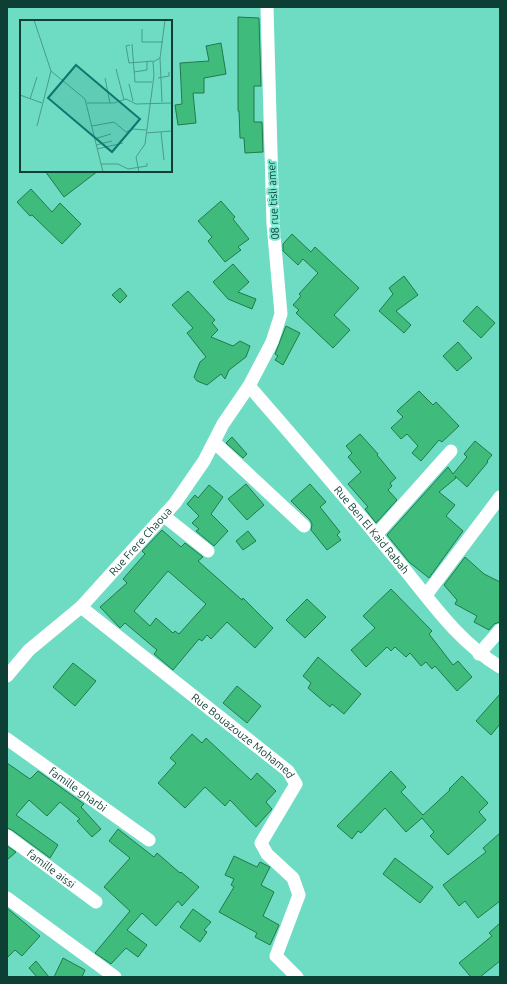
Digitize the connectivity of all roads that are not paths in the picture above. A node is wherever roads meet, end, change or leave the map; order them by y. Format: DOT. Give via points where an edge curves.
graph roads {
  1 [pos="267,7"];
  2 [pos="249,386"];
  3 [pos="214,442"];
  4 [pos="451,451"];
  5 [pos="500,497"];
  6 [pos="164,516"];
  7 [pos="304,526"];
  8 [pos="376,535"];
  9 [pos="208,551"];
  10 [pos="426,595"];
  11 [pos="82,607"];
  12 [pos="500,630"];
  13 [pos="480,654"];
  14 [pos="500,667"];
  15 [pos="7,676"];
  16 [pos="7,739"];
  17 [pos="7,836"];
  18 [pos="149,840"];
  19 [pos="7,898"];
  20 [pos="96,902"];
  21 [pos="115,977"];
  22 [pos="297,977"];
  1 -- 2 [label="street, 08 rue tisli amer" via="273,224 281,314 272,342"];
  2 -- 3 [label="street, Rue Frere Chaoua"];
  2 -- 8 [label="street, Rue Ben El Kaid Rabah"];
  3 -- 6 [label="street, Rue Frere Chaoua" via="175,504"];
  3 -- 7 [label="street"];
  4 -- 8 [label="street"];
  5 -- 10 [label="street"];
  6 -- 9 [label="street"];
  6 -- 11 [label="street, Rue Frere Chaoua"];
  8 -- 10 [label="street, Rue Ben El Kaid Rabah"];
  10 -- 13 [label="street, Rue Ben El Kaid Rabah" via="454,631"];
  11 -- 15 [label="street, Rue Frere Chaoua" via="29,650"];
  11 -- 22 [label="street, Rue Bouazouze Mohamed" via="288,771 296,784 262,843 267,854 293,878 299,895 276,956"];
  12 -- 13 [label="street"];
  13 -- 14 [label="street, Rue Ben El Kaid Rabah"];
  16 -- 18 [label="street, famille gharbi"];
  17 -- 20 [label="street, famille aissi"];
  19 -- 21 [label="street"];
}
